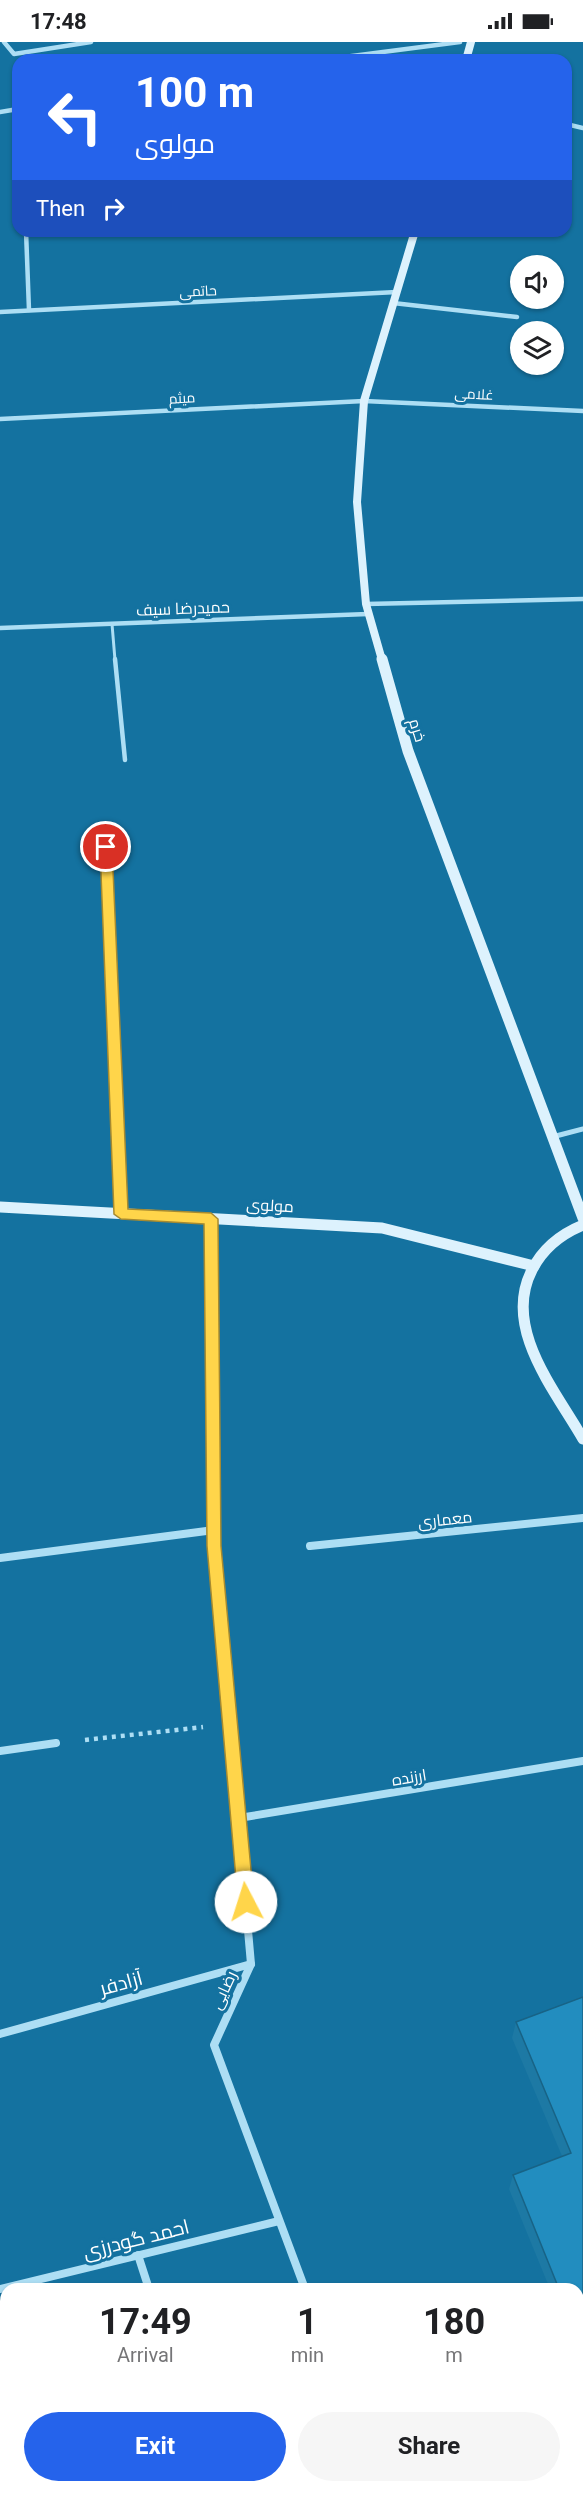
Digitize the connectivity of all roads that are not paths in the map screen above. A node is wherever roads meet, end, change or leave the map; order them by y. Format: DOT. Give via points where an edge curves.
graph roads {
  1 [pos="4,42"];
  2 [pos="91,42"];
  3 [pos="460,42"];
  4 [pos="367,54"];
  5 [pos="26,237"];
  6 [pos="413,237"];
  7 [pos="397,292"];
  8 [pos="393,303"];
  9 [pos="28,310"];
  10 [pos="0,312"];
  11 [pos="517,317"];
  12 [pos="364,401"];
  13 [pos="583,411"];
  14 [pos="0,419"];
  15 [pos="583,599"];
  16 [pos="367,609"];
  17 [pos="112,624"];
  18 [pos="0,628"];
  19 [pos="125,760"];
  20 [pos="106,847"];
  21 [pos="583,1129"];
  22 [pos="552,1137"];
  23 [pos="0,1207"];
  24 [pos="121,1214"];
  25 [pos="583,1218"];
  26 [pos="211,1219"];
  27 [pos="583,1226"];
  28 [pos="534,1266"];
  29 [pos="583,1439"];
  30 [pos="583,1518"];
  31 [pos="214,1530"];
  32 [pos="310,1546"];
  33 [pos="0,1558"];
  34 [pos="56,1743"];
  35 [pos="0,1751"];
  36 [pos="583,1761"];
  37 [pos="239,1818"];
  38 [pos="251,1964"];
  39 [pos="0,2034"];
  40 [pos="279,2221"];
  41 [pos="138,2255"];
  42 [pos="24,2283"];
  43 [pos="146,2283"];
  44 [pos="303,2283"];
  1 -- 2 [label="street" via="14,54"];
  3 -- 4 [label="street"];
  5 -- 9 [label="street"];
  6 -- 7 [label="street, خرم"];
  7 -- 8 [label="street, خرم"];
  7 -- 9 [label="street, حاتمی"];
  8 -- 11 [label="street"];
  8 -- 12 [label="street, خرم"];
  9 -- 10 [label="street, حاتمی"];
  12 -- 13 [label="street, غلامی"];
  12 -- 14 [label="street, میثم"];
  12 -- 16 [label="street, خرم" via="357,502"];
  15 -- 16 [label="street, حمیدرضا سیف"];
  16 -- 17 [label="street, حمیدرضا سیف"];
  16 -- 22 [label="street, خرم" via="408,751"];
  17 -- 18 [label="street, حمیدرضا سیف"];
  17 -- 19 [label="lane"];
  20 -- 24 [label="street"];
  21 -- 22 [label="street"];
  22 -- 25 [label="street, خرم"];
  23 -- 24 [label="street, مولوی"];
  24 -- 26 [label="street, مولوی"];
  26 -- 28 [label="street, مولوی" via="382,1228"];
  26 -- 31 [label="street, رضایی"];
  27 -- 28 [label="street" via="544,1250"];
  28 -- 29 [label="street" via="526,1277 522,1308 529,1341"];
  30 -- 32 [label="street, معماری"];
  31 -- 33 [label="street"];
  31 -- 37 [label="street, رضایی"];
  34 -- 35 [label="street"];
  36 -- 37 [label="street, ارزنده"];
  37 -- 38 [label="street, رضایی"];
  38 -- 39 [label="street, آزادفر"];
  38 -- 40 [label="street, رضایی" via="214,2045"];
  40 -- 41 [label="street, احمد گودرزی"];
  40 -- 44 [label="street, رضایی"];
  41 -- 42 [label="street, احمد گودرزی"];
  41 -- 43 [label="street"];
}
